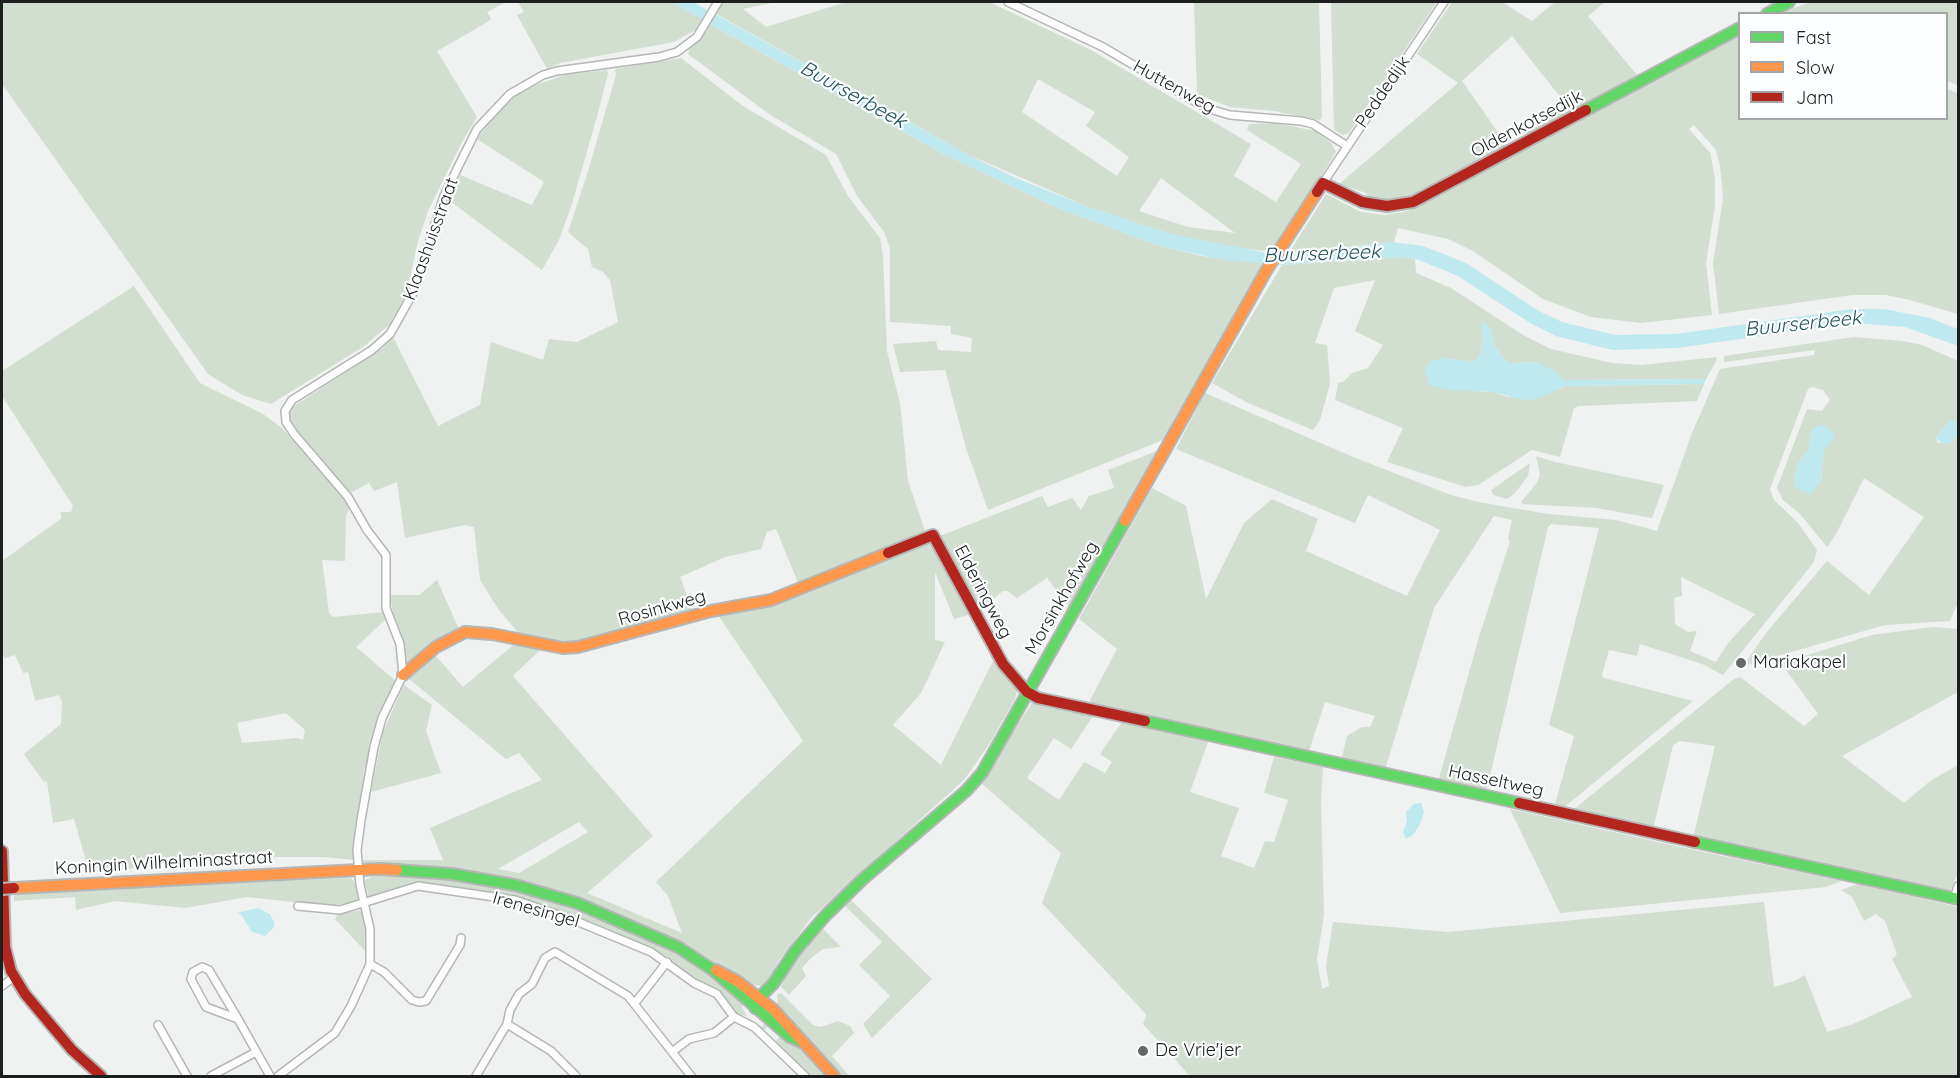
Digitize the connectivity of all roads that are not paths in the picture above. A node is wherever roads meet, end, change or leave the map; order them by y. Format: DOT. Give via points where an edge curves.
graph roads {
  1 [pos="718,2"];
  2 [pos="1008,2"];
  3 [pos="1443,2"];
  4 [pos="1789,2"];
  5 [pos="1771,12"];
  6 [pos="1738,29"];
  7 [pos="1347,146"];
  8 [pos="1323,183"];
  9 [pos="933,535"];
  10 [pos="403,675"];
  11 [pos="1027,692"];
  12 [pos="2,851"];
  13 [pos="359,872"];
  14 [pos="1959,886"];
  15 [pos="2,889"];
  16 [pos="1956,899"];
  17 [pos="364,904"];
  18 [pos="298,906"];
  19 [pos="461,939"];
  20 [pos="667,962"];
  21 [pos="370,964"];
  22 [pos="14,977"];
  23 [pos="2,986"];
  24 [pos="760,1002"];
  25 [pos="634,1003"];
  26 [pos="734,1017"];
  27 [pos="238,1019"];
  28 [pos="507,1024"];
  29 [pos="158,1025"];
  30 [pos="256,1052"];
  31 [pos="672,1052"];
  32 [pos="101,1077"];
  33 [pos="187,1077"];
  34 [pos="211,1077"];
  35 [pos="270,1077"];
  36 [pos="278,1077"];
  37 [pos="476,1077"];
  38 [pos="576,1077"];
  39 [pos="691,1077"];
  40 [pos="805,1077"];
  41 [pos="834,1077"];
  1 -- 10 [label="street, Klaashuisstraat" via="697,37 677,52 557,71 510,94 477,129 444,196 413,293 390,334 372,350 292,400 285,411 290,427 348,497 366,530 386,555 386,608 400,644"];
  2 -- 7 [label="street, Huttenweg" via="1103,47 1206,108 1230,115 1301,121"];
  3 -- 7 [label="street, Peddedijk"];
  4 -- 5 [label="street"];
  6 -- 8 [label="street, Oldenkotsedijk" via="1413,202 1401,206 1374,205 1343,195"];
  7 -- 8 [label="street, Peddedijk"];
  8 -- 11 [label="street, Morsinkhofweg" via="1268,267"];
  9 -- 10 [label="street, Rosinkweg" via="771,600 711,611 578,647 465,632 436,647"];
  9 -- 11 [label="street, Elderingweg" via="1003,664"];
  10 -- 13 [label="street" via="382,718 374,747 357,850"];
  11 -- 16 [label="street, Hasseltweg" via="1038,698 1335,765"];
  11 -- 24 [label="street, Morsinkhofweg" via="971,786 825,916 795,951 773,984 772,992"];
  12 -- 22 [label="street" via="5,947"];
  13 -- 15 [label="street, Koningin Wilhelminastraat, bridge"];
  13 -- 17 [label="street"];
  13 -- 24 [label="street, Koningin Wilhelminastraat" via="452,874 515,885 577,903 678,947"];
  14 -- 16 [label="street"];
  17 -- 18 [label="street, Irenesingel" via="328,911"];
  17 -- 20 [label="street, Irenesingel" via="410,886 515,900 576,921"];
  17 -- 21 [label="street" via="372,944"];
  19 -- 21 [label="street" via="426,1001 412,1000 384,972"];
  20 -- 25 [label="street"];
  20 -- 26 [label="street, Irenesingel" via="694,983 717,994"];
  21 -- 36 [label="street" via="335,1033"];
  22 -- 23 [label="street"];
  22 -- 32 [label="street" via="72,1050"];
  24 -- 41 [label="street, Koningin Wilhelminastraat" via="790,1037 804,1043"];
  25 -- 28 [label="street" via="614,986 559,953 550,952 532,984 519,994"];
  25 -- 31 [label="street"];
  26 -- 31 [label="street" via="714,1033 689,1039"];
  26 -- 40 [label="street, Irenesingel" via="754,1027"];
  27 -- 27 [label="street" via="209,970 202,967 193,972 191,979 206,1007"];
  27 -- 30 [label="street"];
  28 -- 37 [label="street"];
  28 -- 38 [label="street" via="551,1052"];
  29 -- 33 [label="street"];
  30 -- 34 [label="street"];
  30 -- 35 [label="street"];
  31 -- 39 [label="street"];
}
